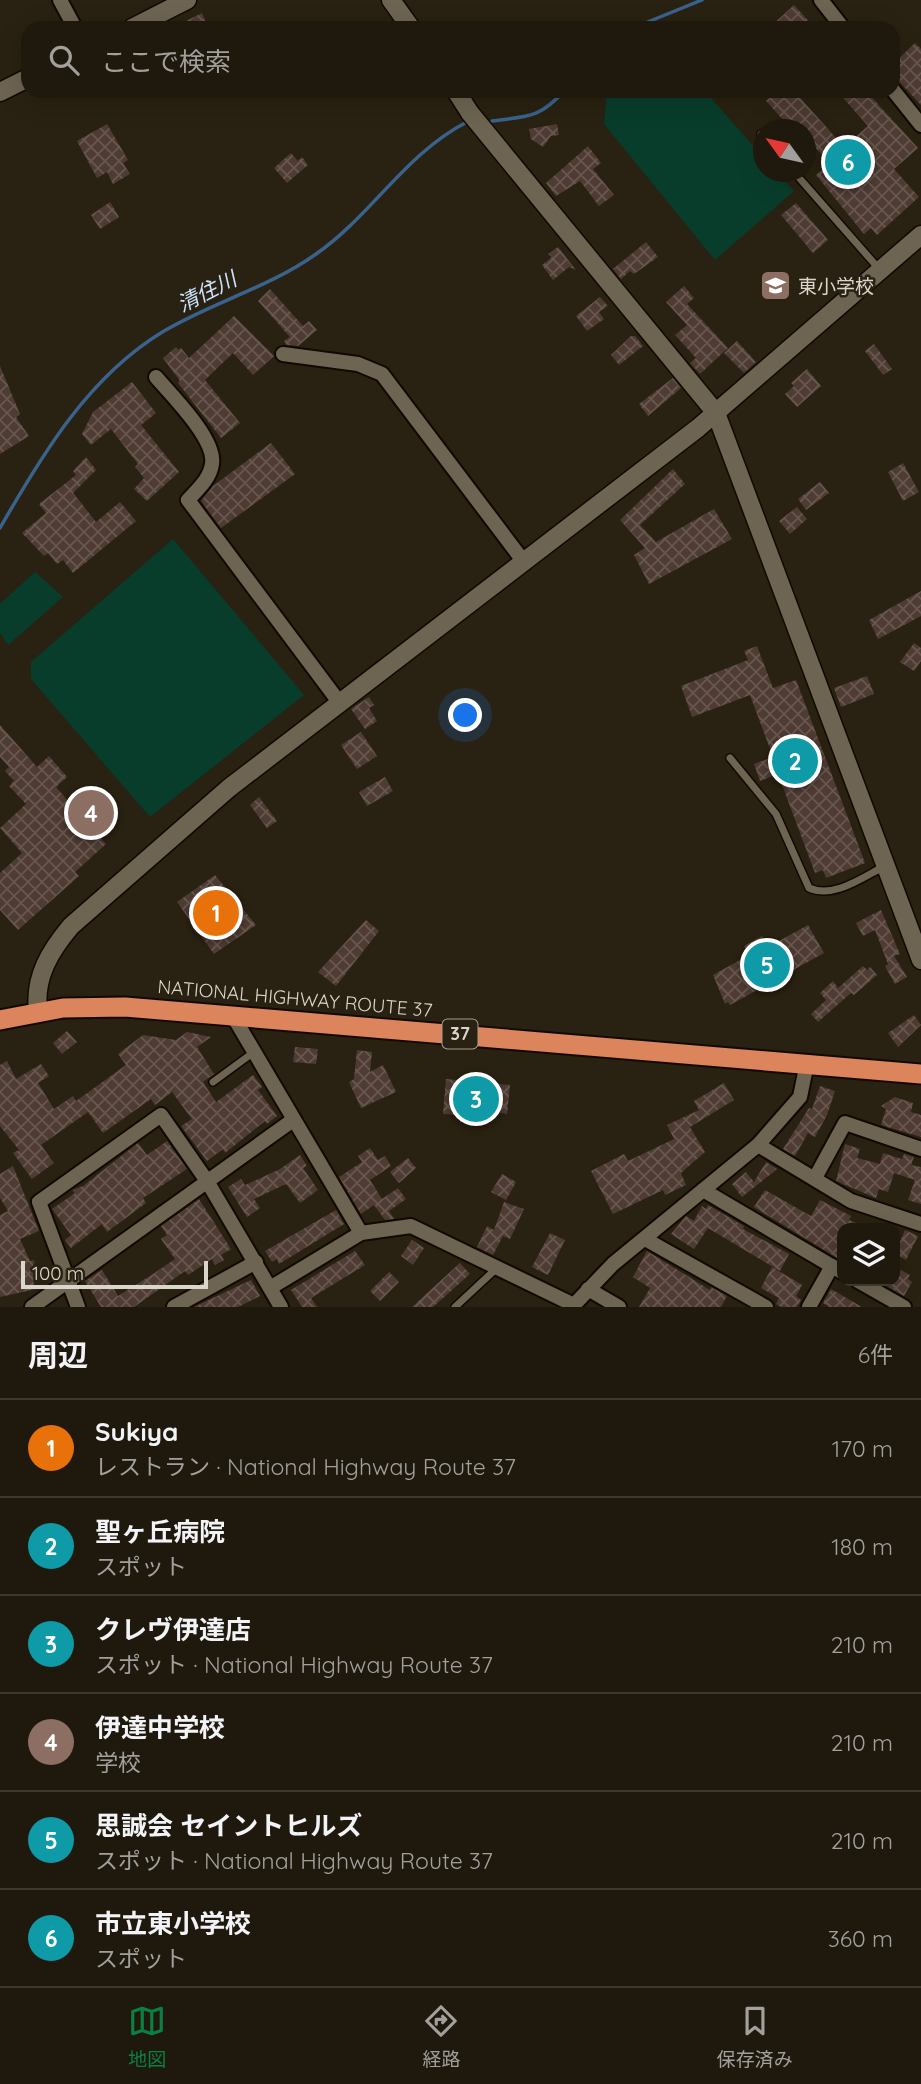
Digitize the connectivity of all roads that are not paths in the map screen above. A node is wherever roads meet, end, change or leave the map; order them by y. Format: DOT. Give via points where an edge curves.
graph roads {
  1 [pos="60,0"];
  2 [pos="187,0"];
  3 [pos="391,0"];
  4 [pos="821,0"];
  5 [pos="71,21"];
  6 [pos="146,21"];
  7 [pos="406,21"];
  8 [pos="838,21"];
  9 [pos="21,82"];
  10 [pos="0,92"];
  11 [pos="460,98"];
  12 [pos="899,98"];
  13 [pos="921,125"];
  14 [pos="803,182"];
  15 [pos="921,235"];
  16 [pos="880,271"];
  17 [pos="283,354"];
  18 [pos="156,377"];
  19 [pos="716,413"];
  20 [pos="524,562"];
  21 [pos="339,702"];
  22 [pos="730,758"];
  23 [pos="886,865"];
  24 [pos="921,960"];
  25 [pos="38,1011"];
  26 [pos="233,1016"];
  27 [pos="0,1020"];
  28 [pos="254,1052"];
  29 [pos="807,1062"];
  30 [pos="921,1073"];
  31 [pos="213,1082"];
  32 [pos="293,1120"];
  33 [pos="758,1145"];
  34 [pos="921,1149"];
  35 [pos="815,1178"];
  36 [pos="206,1181"];
  37 [pos="703,1190"];
  38 [pos="921,1224"];
  39 [pos="361,1233"];
  40 [pos="645,1239"];
  41 [pos="256,1262"];
  42 [pos="499,1267"];
  43 [pos="837,1269"];
  44 [pos="68,1282"];
  45 [pos="867,1286"];
  46 [pos="271,1288"];
  47 [pos="588,1289"];
  48 [pos="573,1306"];
  49 [pos="32,1307"];
  50 [pos="78,1307"];
  51 [pos="174,1307"];
  52 [pos="281,1307"];
  53 [pos="455,1307"];
  54 [pos="619,1307"];
  55 [pos="766,1307"];
  56 [pos="809,1307"];
  57 [pos="904,1307"];
  1 -- 5 [label="street"];
  2 -- 6 [label="street"];
  3 -- 7 [label="street"];
  4 -- 8 [label="street"];
  9 -- 10 [label="street"];
  11 -- 19 [label="street"];
  12 -- 13 [label="street"];
  14 -- 16 [label="lane"];
  15 -- 16 [label="street"];
  16 -- 19 [label="street"];
  17 -- 20 [label="street" via="358,364 383,374"];
  18 -- 21 [label="street" via="206,439 213,461 208,477 188,500"];
  19 -- 20 [label="street"];
  19 -- 23 [label="street"];
  20 -- 21 [label="street"];
  21 -- 25 [label="street" via="229,788 71,926 43,968 36,991"];
  22 -- 23 [label="lane" via="776,814 809,888 836,890"];
  23 -- 24 [label="street"];
  25 -- 26 [label="highway, NATIONAL HIGHWAY ROUTE 37 / 37" via="125,1007"];
  25 -- 27 [label="highway, NATIONAL HIGHWAY ROUTE 37 / 37"];
  26 -- 28 [label="street"];
  26 -- 29 [label="highway, NATIONAL HIGHWAY ROUTE 37 / 37"];
  28 -- 31 [label="lane"];
  28 -- 32 [label="street"];
  29 -- 30 [label="highway, NATIONAL HIGHWAY ROUTE 37 / 37"];
  29 -- 33 [label="street" via="800,1097"];
  32 -- 36 [label="street"];
  32 -- 39 [label="street"];
  33 -- 35 [label="street"];
  33 -- 37 [label="street"];
  34 -- 35 [label="street" via="845,1123"];
  35 -- 38 [label="street" via="851,1201"];
  36 -- 41 [label="street"];
  36 -- 44 [label="street"];
  36 -- 44 [label="street" via="161,1115 38,1202"];
  37 -- 40 [label="street"];
  37 -- 43 [label="street"];
  39 -- 42 [label="street" via="411,1226"];
  39 -- 46 [label="street"];
  40 -- 47 [label="street"];
  40 -- 55 [label="street"];
  41 -- 46 [label="street"];
  41 -- 51 [label="street"];
  42 -- 48 [label="street"];
  42 -- 53 [label="lane"];
  43 -- 56 [label="street"];
  44 -- 49 [label="street"];
  44 -- 50 [label="street"];
  45 -- 57 [label="street"];
  46 -- 52 [label="street"];
  47 -- 48 [label="street"];
  47 -- 54 [label="street"];
}
